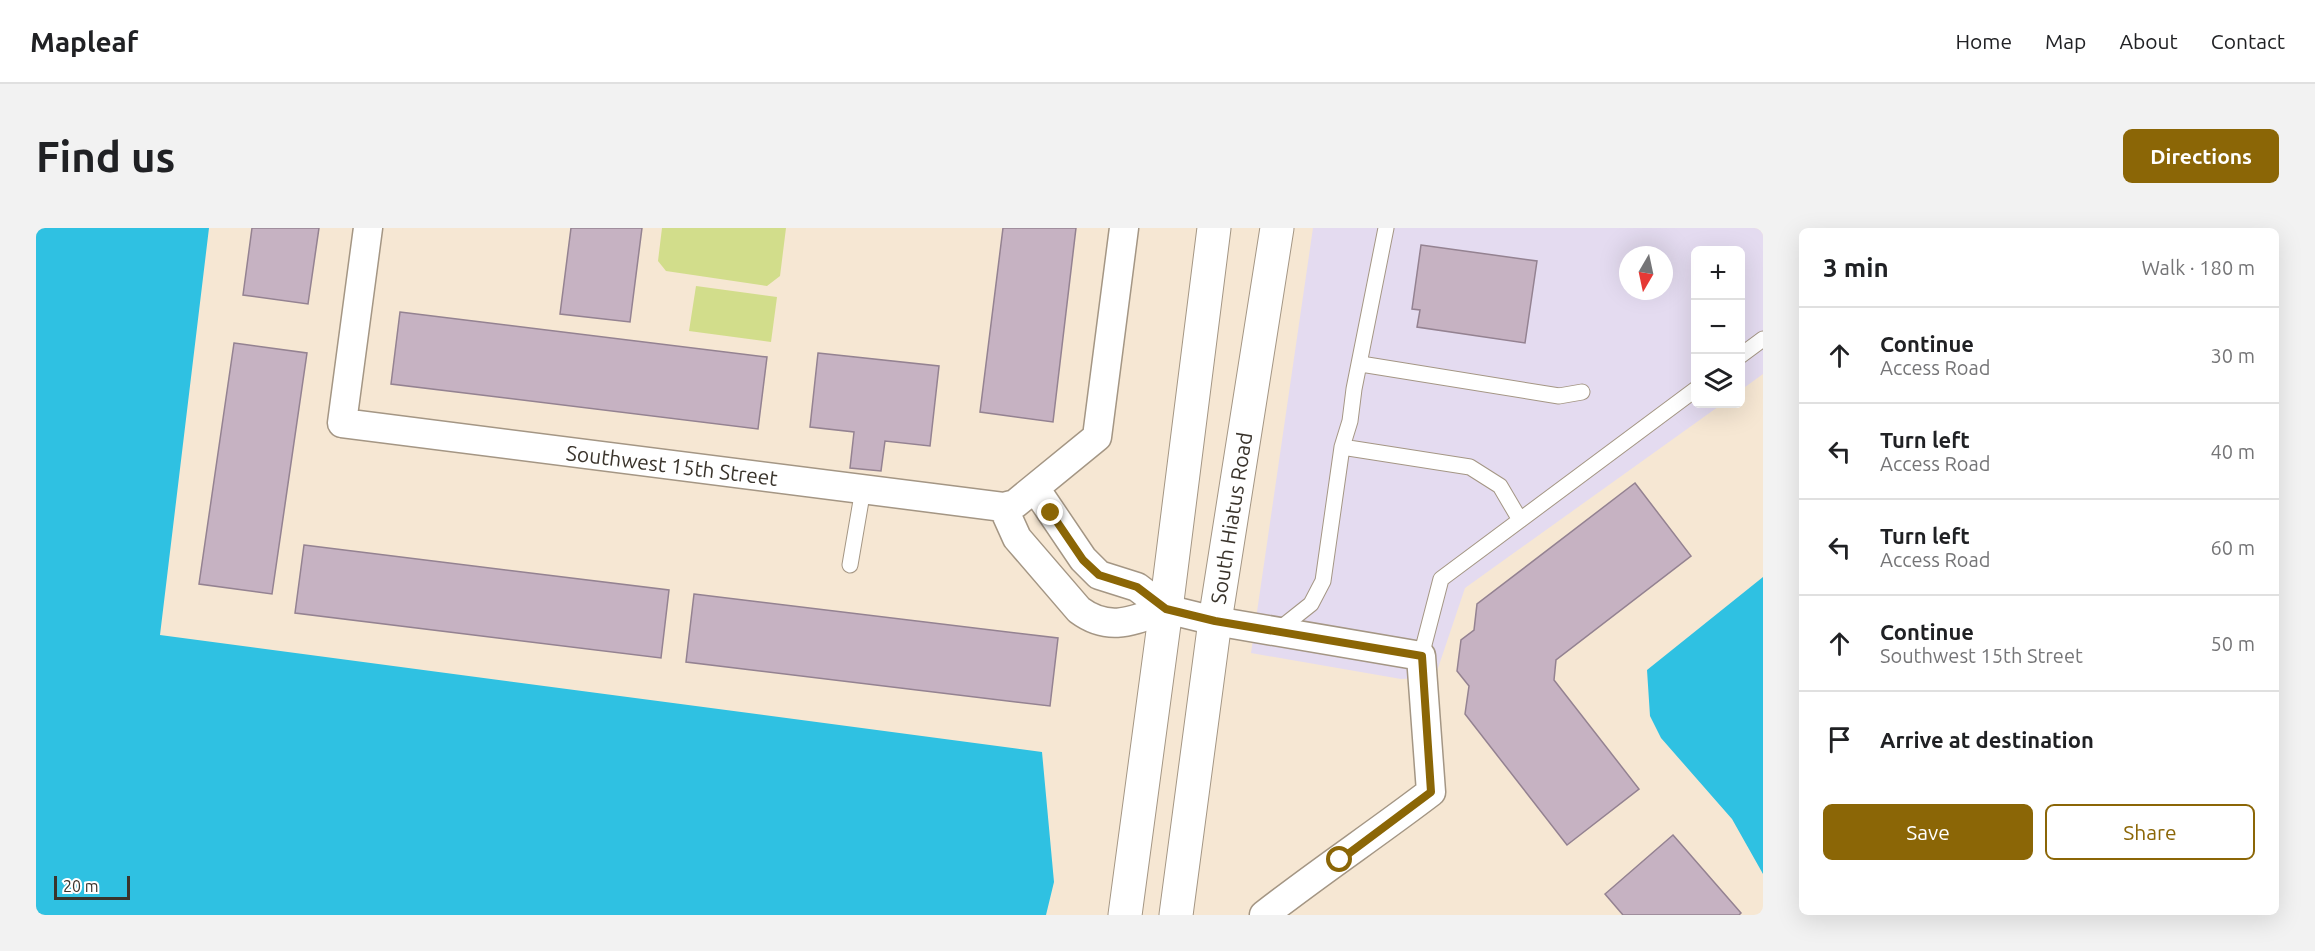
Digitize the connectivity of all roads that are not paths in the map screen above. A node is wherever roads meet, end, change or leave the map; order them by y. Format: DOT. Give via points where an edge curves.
graph roads {
  1 [pos="368,228"];
  2 [pos="1124,228"];
  3 [pos="1214,228"];
  4 [pos="1277,228"];
  5 [pos="1386,228"];
  6 [pos="1763,339"];
  7 [pos="1743,354"];
  8 [pos="1360,364"];
  9 [pos="1582,392"];
  10 [pos="1691,392"];
  11 [pos="1342,447"];
  12 [pos="863,489"];
  13 [pos="1017,499"];
  14 [pos="1520,520"];
  15 [pos="850,565"];
  16 [pos="1166,609"];
  17 [pos="1215,621"];
  18 [pos="1277,632"];
  19 [pos="1422,656"];
  20 [pos="1125,915"];
  21 [pos="1176,915"];
  22 [pos="1264,915"];
  1 -- 12 [label="street, Southwest 15th Street" via="342,423"];
  2 -- 13 [label="street" via="1097,437"];
  3 -- 16 [label="main road"];
  4 -- 17 [label="main road, South Hiatus Road"];
  5 -- 8 [label="lane"];
  6 -- 7 [label="lane"];
  8 -- 9 [label="lane" via="1558,396"];
  8 -- 11 [label="lane"];
  10 -- 14 [label="lane"];
  11 -- 14 [label="lane" via="1470,467 1500,486"];
  11 -- 18 [label="lane" via="1323,581 1311,604"];
  12 -- 13 [label="street, Southwest 15th Street"];
  12 -- 15 [label="lane"];
  13 -- 16 [label="street" via="1099,575 1137,587"];
  13 -- 16 [label="street" via="1017,538 1079,610 1090,618 1120,624"];
  14 -- 19 [label="lane" via="1441,579"];
  16 -- 17 [label="street"];
  16 -- 20 [label="main road"];
  17 -- 18 [label="street"];
  17 -- 21 [label="main road, South Hiatus Road"];
  18 -- 19 [label="street"];
  19 -- 22 [label="street" via="1431,792"];
}
